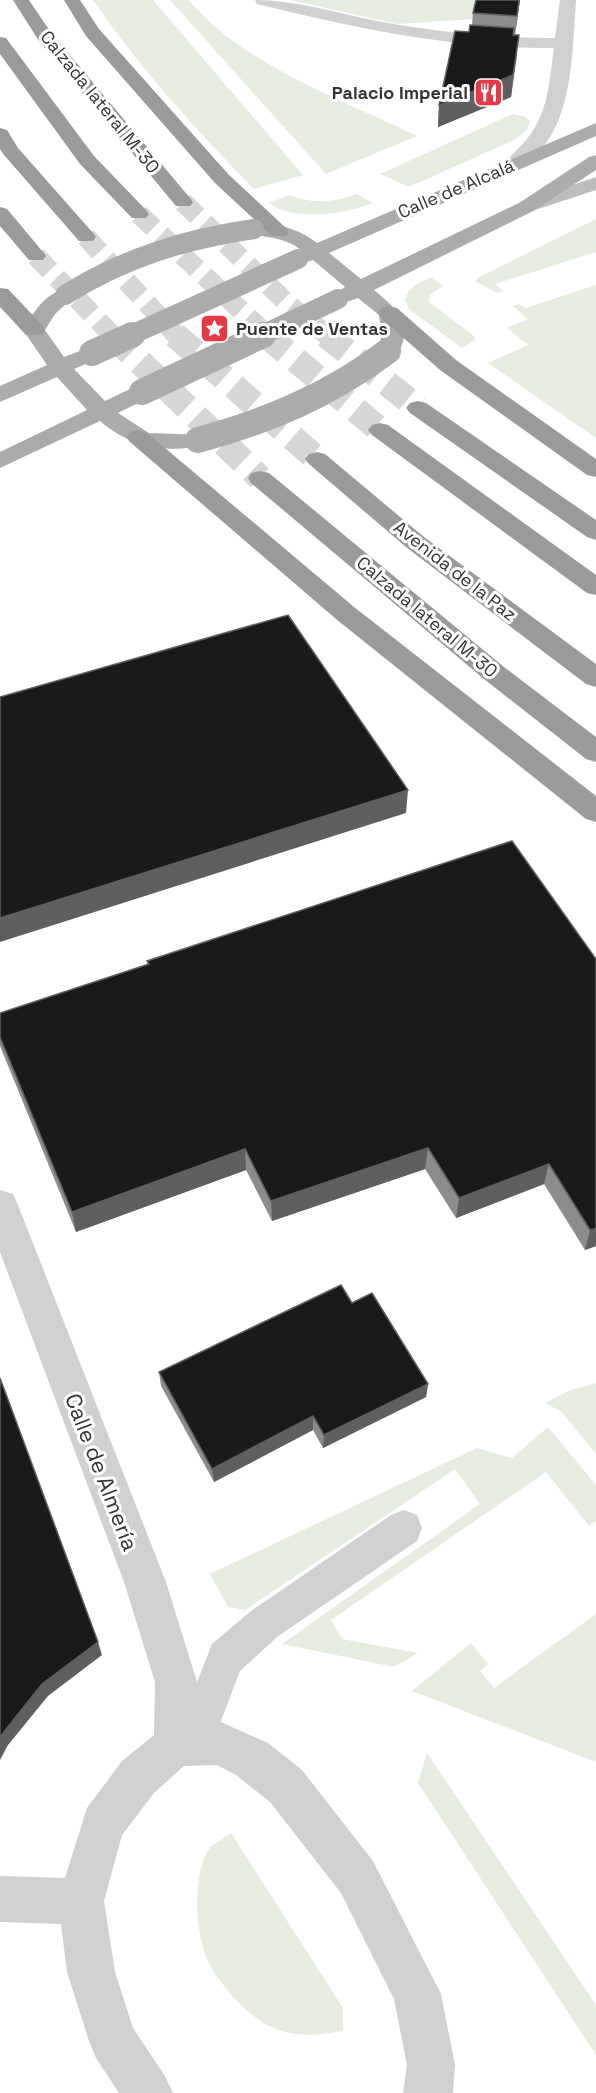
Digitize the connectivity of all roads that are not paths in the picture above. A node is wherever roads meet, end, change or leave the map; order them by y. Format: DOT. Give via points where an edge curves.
graph roads {
  1 [pos="21,0"];
  2 [pos="72,0"];
  3 [pos="263,0"];
  4 [pos="568,0"];
  5 [pos="0,42"];
  6 [pos="563,43"];
  7 [pos="596,129"];
  8 [pos="0,134"];
  9 [pos="596,161"];
  10 [pos="512,165"];
  11 [pos="596,183"];
  12 [pos="183,202"];
  13 [pos="525,207"];
  14 [pos="0,213"];
  15 [pos="139,214"];
  16 [pos="279,232"];
  17 [pos="86,237"];
  18 [pos="307,255"];
  19 [pos="36,256"];
  20 [pos="361,288"];
  21 [pos="0,294"];
  22 [pos="389,313"];
  23 [pos="34,330"];
  24 [pos="60,368"];
  25 [pos="0,395"];
  26 [pos="418,408"];
  27 [pos="103,411"];
  28 [pos="380,430"];
  29 [pos="138,437"];
  30 [pos="316,459"];
  31 [pos="0,461"];
  32 [pos="596,470"];
  33 [pos="260,478"];
  34 [pos="596,532"];
  35 [pos="596,586"];
  36 [pos="596,678"];
  37 [pos="596,752"];
  38 [pos="596,812"];
  39 [pos="0,1205"];
  40 [pos="404,1528"];
  41 [pos="185,1744"];
  42 [pos="0,1899"];
  43 [pos="81,1901"];
  44 [pos="148,2093"];
  45 [pos="428,2093"];
  1 -- 12 [label="highway, Calzada lateral M-30" via="45,37"];
  2 -- 16 [label="highway" via="92,32 214,170"];
  3 -- 6 [label="street" via="391,31"];
  4 -- 6 [label="street"];
  5 -- 15 [label="highway" via="87,160"];
  6 -- 10 [label="street" via="546,130"];
  7 -- 10 [label="main road, Calle de Alcalá"];
  8 -- 17 [label="highway"];
  9 -- 13 [label="main road, Calle de Alcalá"];
  10 -- 18 [label="main road, Calle de Alcalá"];
  11 -- 13 [label="main road"];
  13 -- 20 [label="main road, Calle de Alcalá"];
  14 -- 19 [label="highway"];
  16 -- 18 [label="main road" via="301,240"];
  16 -- 23 [label="main road, bridge" via="254,229 181,241 134,257 65,294 46,310"];
  18 -- 20 [label="main road"];
  18 -- 24 [label="main road, Calle de Alcalá, bridge"];
  20 -- 22 [label="main road"];
  20 -- 27 [label="main road, Calle de Alcalá, bridge"];
  21 -- 23 [label="highway"];
  22 -- 29 [label="main road, bridge" via="393,335 388,351 363,372 324,395 281,415 198,440"];
  22 -- 32 [label="highway" via="448,364"];
  23 -- 24 [label="main road"];
  24 -- 25 [label="main road, Calle de Alcalá"];
  24 -- 27 [label="main road"];
  26 -- 34 [label="highway"];
  27 -- 29 [label="main road"];
  27 -- 31 [label="main road, Calle de Alcalá"];
  28 -- 35 [label="highway"];
  29 -- 38 [label="highway" via="345,613"];
  30 -- 36 [label="highway, Avenida de la Paz" via="415,542"];
  33 -- 37 [label="highway, Calzada lateral M-30" via="494,673"];
  39 -- 41 [label="street, Calle de Almería" via="145,1582 176,1682"];
  40 -- 41 [label="lane" via="264,1624 226,1658"];
  41 -- 43 [label="street" via="138,1777 103,1824"];
  41 -- 45 [label="street" via="219,1743 252,1759 285,1786 357,1877 417,1994 431,2065"];
  42 -- 43 [label="street"];
  43 -- 44 [label="street" via="91,1972 113,2041"];
}
